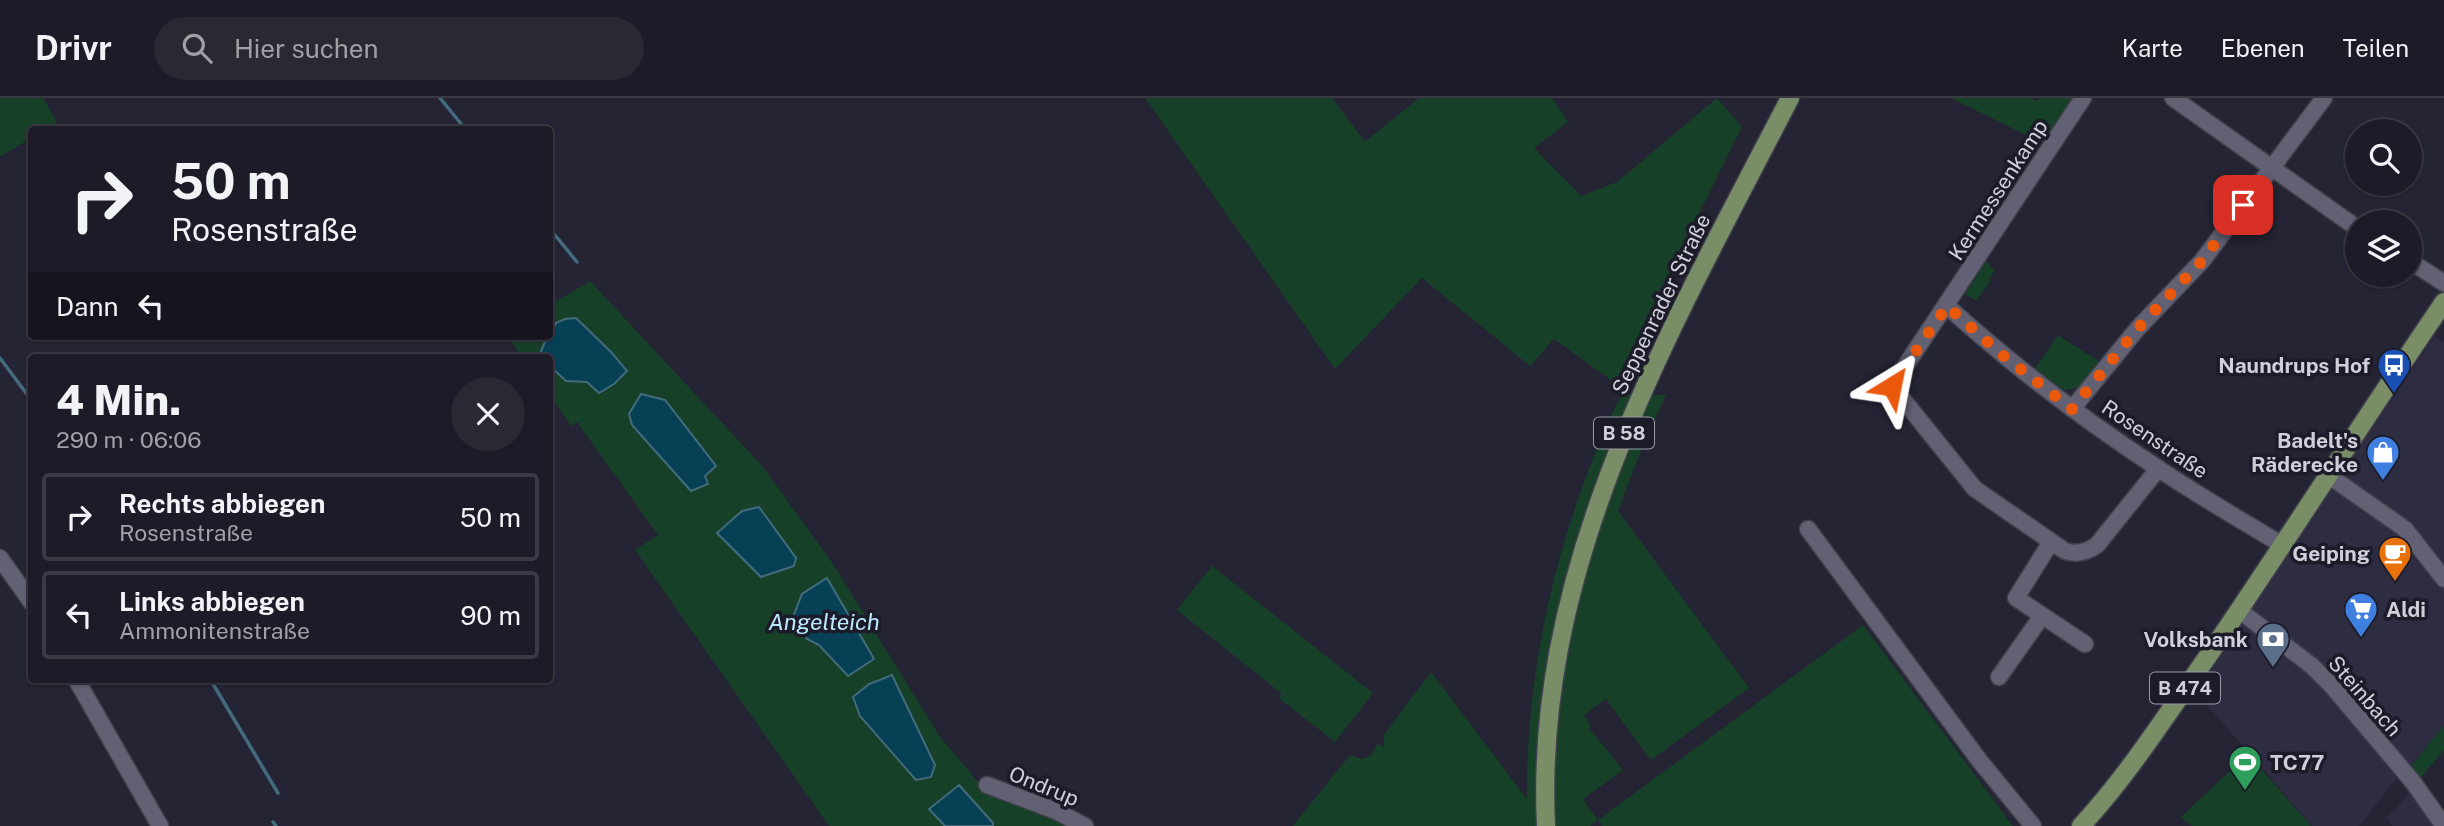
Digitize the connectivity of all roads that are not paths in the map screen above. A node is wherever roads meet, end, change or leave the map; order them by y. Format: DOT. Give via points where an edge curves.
graph roads {
  1 [pos="1790,98"];
  2 [pos="2083,98"];
  3 [pos="2173,98"];
  4 [pos="2323,98"];
  5 [pos="2270,168"];
  6 [pos="2345,220"];
  7 [pos="2422,268"];
  8 [pos="2444,282"];
  9 [pos="2444,302"];
  10 [pos="1947,306"];
  11 [pos="2072,409"];
  12 [pos="2158,469"];
  13 [pos="2328,475"];
  14 [pos="1808,529"];
  15 [pos="2052,542"];
  16 [pos="2282,545"];
  17 [pos="0,558"];
  18 [pos="2444,579"];
  19 [pos="28,597"];
  20 [pos="2239,610"];
  21 [pos="2042,615"];
  22 [pos="2085,644"];
  23 [pos="1999,677"];
  24 [pos="78,683"];
  25 [pos="987,785"];
  26 [pos="160,826"];
  27 [pos="1085,826"];
  28 [pos="1546,826"];
  29 [pos="2033,826"];
  30 [pos="2081,826"];
  31 [pos="2444,826"];
  1 -- 28 [label="main road, Seppenrader Straße / B 58" via="1625,430 1593,515 1570,593 1555,672 1547,743"];
  2 -- 10 [label="street, Kermessenkamp"];
  3 -- 5 [label="street"];
  4 -- 5 [label="street"];
  5 -- 6 [label="street"];
  5 -- 11 [label="street" via="2202,261 2138,328"];
  7 -- 8 [label="street"];
  9 -- 13 [label="main road, B 474"];
  10 -- 11 [label="street, Rosenstraße"];
  10 -- 15 [label="street, Kermessenkamp" via="1892,386 1975,489"];
  11 -- 12 [label="street, Rosenstraße"];
  12 -- 15 [label="street" via="2091,549 2072,553"];
  12 -- 16 [label="street, Rosenstraße"];
  13 -- 16 [label="main road, B 474"];
  13 -- 18 [label="street" via="2405,529"];
  14 -- 29 [label="street"];
  15 -- 21 [label="street" via="2016,598"];
  16 -- 20 [label="main road, B 474"];
  17 -- 19 [label="street"];
  20 -- 30 [label="main road, B 474" via="2128,769"];
  20 -- 31 [label="street, Steinbach" via="2332,687"];
  21 -- 22 [label="street"];
  21 -- 23 [label="street"];
  24 -- 26 [label="street"];
  25 -- 27 [label="street, Ondrup"];
}
